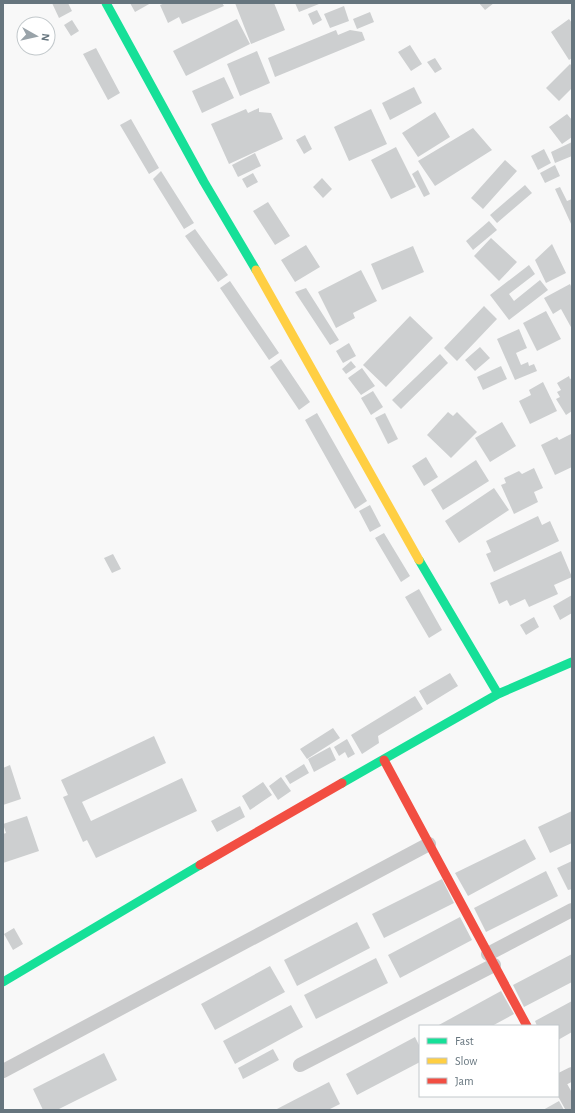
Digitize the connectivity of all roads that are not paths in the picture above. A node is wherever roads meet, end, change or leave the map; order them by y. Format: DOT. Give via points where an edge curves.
graph roads {
  1 [pos="106,3"];
  2 [pos="572,662"];
  3 [pos="498,694"];
  4 [pos="384,760"];
  5 [pos="429,844"];
  6 [pos="572,910"];
  7 [pos="491,960"];
  8 [pos="3,982"];
  9 [pos="526,1025"];
  10 [pos="300,1065"];
  11 [pos="3,1070"];
  12 [pos="572,1074"];
  13 [pos="559,1081"];
  14 [pos="559,1084"];
  15 [pos="572,1107"];
  1 -- 3 [label="street" via="204,182 272,297 413,550"];
  2 -- 3 [label="street"];
  3 -- 4 [label="street"];
  4 -- 5 [label="street"];
  4 -- 8 [label="street" via="261,829"];
  5 -- 7 [label="street"];
  5 -- 11 [label="street"];
  6 -- 7 [label="street"];
  7 -- 9 [label="street"];
  7 -- 10 [label="street"];
  12 -- 13 [label="street"];
  14 -- 15 [label="street"];
}
